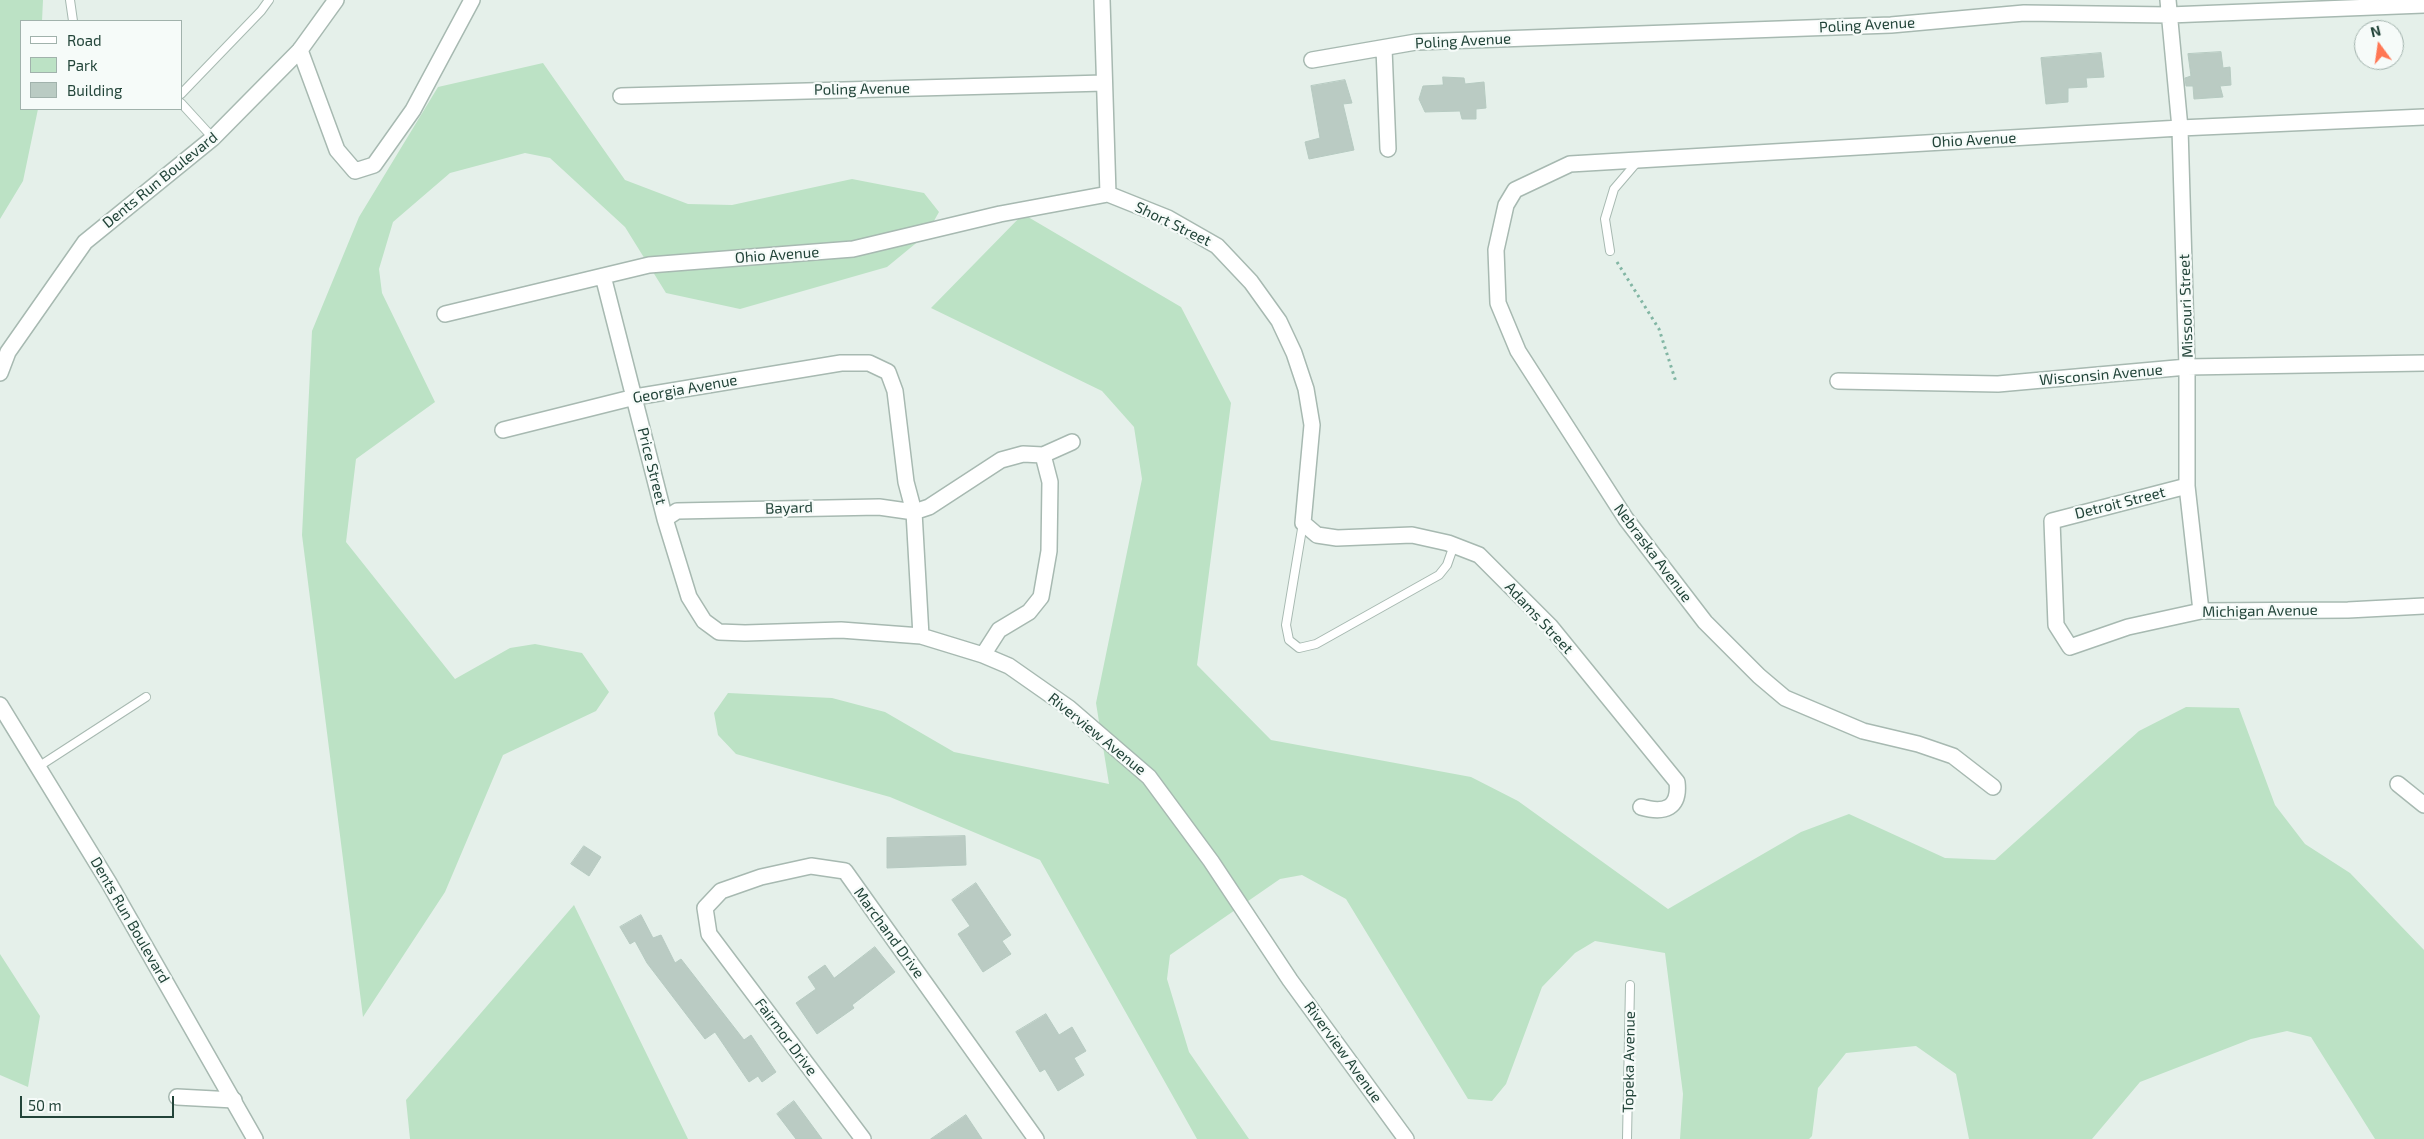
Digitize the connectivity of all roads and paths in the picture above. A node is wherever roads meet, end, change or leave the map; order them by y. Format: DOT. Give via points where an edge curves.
graph roads {
  1 [pos="70,0"];
  2 [pos="269,0"];
  3 [pos="336,0"];
  4 [pos="472,0"];
  5 [pos="1102,0"];
  6 [pos="2424,5"];
  7 [pos="2169,7"];
  8 [pos="73,20"];
  9 [pos="1384,48"];
  10 [pos="300,50"];
  11 [pos="1312,60"];
  12 [pos="1104,83"];
  13 [pos="182,93"];
  14 [pos="621,96"];
  15 [pos="182,104"];
  16 [pos="2424,117"];
  17 [pos="2180,128"];
  18 [pos="213,138"];
  19 [pos="1388,149"];
  20 [pos="1639,160"];
  21 [pos="1527,182"];
  22 [pos="1108,194"];
  23 [pos="1610,251"];
  24 [pos="603,276"];
  25 [pos="445,314"];
  26 [pos="2424,363"];
  27 [pos="2188,367"];
  28 [pos="0,373"];
  29 [pos="1838,381"];
  30 [pos="1676,382"];
  31 [pos="635,397"];
  32 [pos="503,430"];
  33 [pos="1072,442"];
  34 [pos="1043,455"];
  35 [pos="2187,486"];
  36 [pos="914,512"];
  37 [pos="665,519"];
  38 [pos="1303,523"];
  39 [pos="1454,545"];
  40 [pos="689,597"];
  41 [pos="2424,606"];
  42 [pos="2201,611"];
  43 [pos="921,636"];
  44 [pos="2070,647"];
  45 [pos="983,655"];
  46 [pos="146,697"];
  47 [pos="0,705"];
  48 [pos="38,767"];
  49 [pos="2398,784"];
  50 [pos="1993,787"];
  51 [pos="2424,805"];
  52 [pos="1642,807"];
  53 [pos="709,934"];
  54 [pos="1630,985"];
  55 [pos="176,1097"];
  56 [pos="234,1100"];
  57 [pos="254,1139"];
  58 [pos="863,1139"];
  59 [pos="1036,1139"];
  60 [pos="1406,1139"];
  61 [pos="1626,1139"];
  1 -- 8 [label="lane"];
  2 -- 13 [label="lane"];
  3 -- 10 [label="street, Dents Run Boulevard"];
  4 -- 10 [label="street" via="413,110 374,165 355,171 337,150"];
  5 -- 12 [label="street"];
  6 -- 7 [label="street, Poling Avenue"];
  7 -- 9 [label="street, Poling Avenue" via="2024,13 1891,25 1416,42"];
  7 -- 17 [label="street, Missouri Street"];
  9 -- 11 [label="street, Poling Avenue"];
  9 -- 19 [label="street"];
  10 -- 18 [label="street, Dents Run Boulevard"];
  12 -- 14 [label="street, Poling Avenue"];
  12 -- 22 [label="street"];
  15 -- 18 [label="lane"];
  16 -- 17 [label="street, Ohio Avenue"];
  17 -- 20 [label="street, Ohio Avenue"];
  17 -- 27 [label="street, Missouri Street"];
  18 -- 28 [label="street, Dents Run Boulevard" via="84,242 8,352"];
  20 -- 21 [label="street, Ohio Avenue" via="1570,164"];
  20 -- 23 [label="lane" via="1614,189 1609,204 1605,219"];
  21 -- 50 [label="street, Nebraska Avenue" via="1515,190 1506,205 1496,250 1498,303 1518,351 1632,527 1705,622 1785,698 1863,732 1918,744 1953,756"];
  22 -- 24 [label="street, Ohio Avenue" via="1000,214 853,250 649,265"];
  22 -- 38 [label="street, Short Street" via="1168,218 1217,246 1251,282 1279,321 1300,371 1312,425"];
  23 -- 30 [label="path" via="1658,330"];
  24 -- 25 [label="street, Ohio Avenue"];
  24 -- 31 [label="street, Price Street"];
  26 -- 27 [label="street, Wisconsin Avenue"];
  27 -- 29 [label="street, Wisconsin Avenue" via="1998,384"];
  27 -- 35 [label="street, Missouri Street"];
  31 -- 32 [label="street, Georgia Avenue"];
  31 -- 36 [label="street, Georgia Avenue" via="841,363 869,363 888,372 896,391 906,482"];
  31 -- 37 [label="street, Price Street"];
  33 -- 34 [label="street"];
  34 -- 36 [label="street" via="1023,454 1001,460 929,507"];
  34 -- 45 [label="street" via="1050,482 1050,551 1041,597 1029,612 998,630"];
  35 -- 42 [label="street, Missouri Street"];
  35 -- 44 [label="street, Detroit Street" via="2052,521 2056,625"];
  36 -- 37 [label="street, Bayard" via="879,506 677,511"];
  36 -- 43 [label="street"];
  37 -- 40 [label="street, Price Street"];
  38 -- 39 [label="street, Adams Street" via="1317,535 1337,538 1412,535"];
  38 -- 39 [label="lane" via="1286,625 1288,640 1299,648 1316,644 1439,575 1447,565"];
  39 -- 52 [label="street, Adams Street" via="1479,555 1550,626 1677,782 1678,794 1674,804 1662,810"];
  40 -- 43 [label="street, Riverview Avenue" via="704,620 719,632 841,630"];
  41 -- 42 [label="street, Michigan Avenue"];
  42 -- 44 [label="street, Michigan Avenue" via="2128,627"];
  43 -- 45 [label="street, Riverview Avenue"];
  45 -- 60 [label="street, Riverview Avenue" via="1009,666 1069,708 1150,777 1211,861 1290,980"];
  46 -- 48 [label="lane"];
  47 -- 48 [label="street, Dents Run Boulevard"];
  48 -- 56 [label="street, Dents Run Boulevard"];
  49 -- 51 [label="street"];
  53 -- 58 [label="street, Fairmor Drive"];
  53 -- 59 [label="street, Marchand Drive" via="705,908 721,891 761,877 811,866 844,871"];
  54 -- 61 [label="lane, Topeka Avenue"];
  55 -- 56 [label="street"];
  56 -- 57 [label="street, Dents Run Boulevard"];
}
